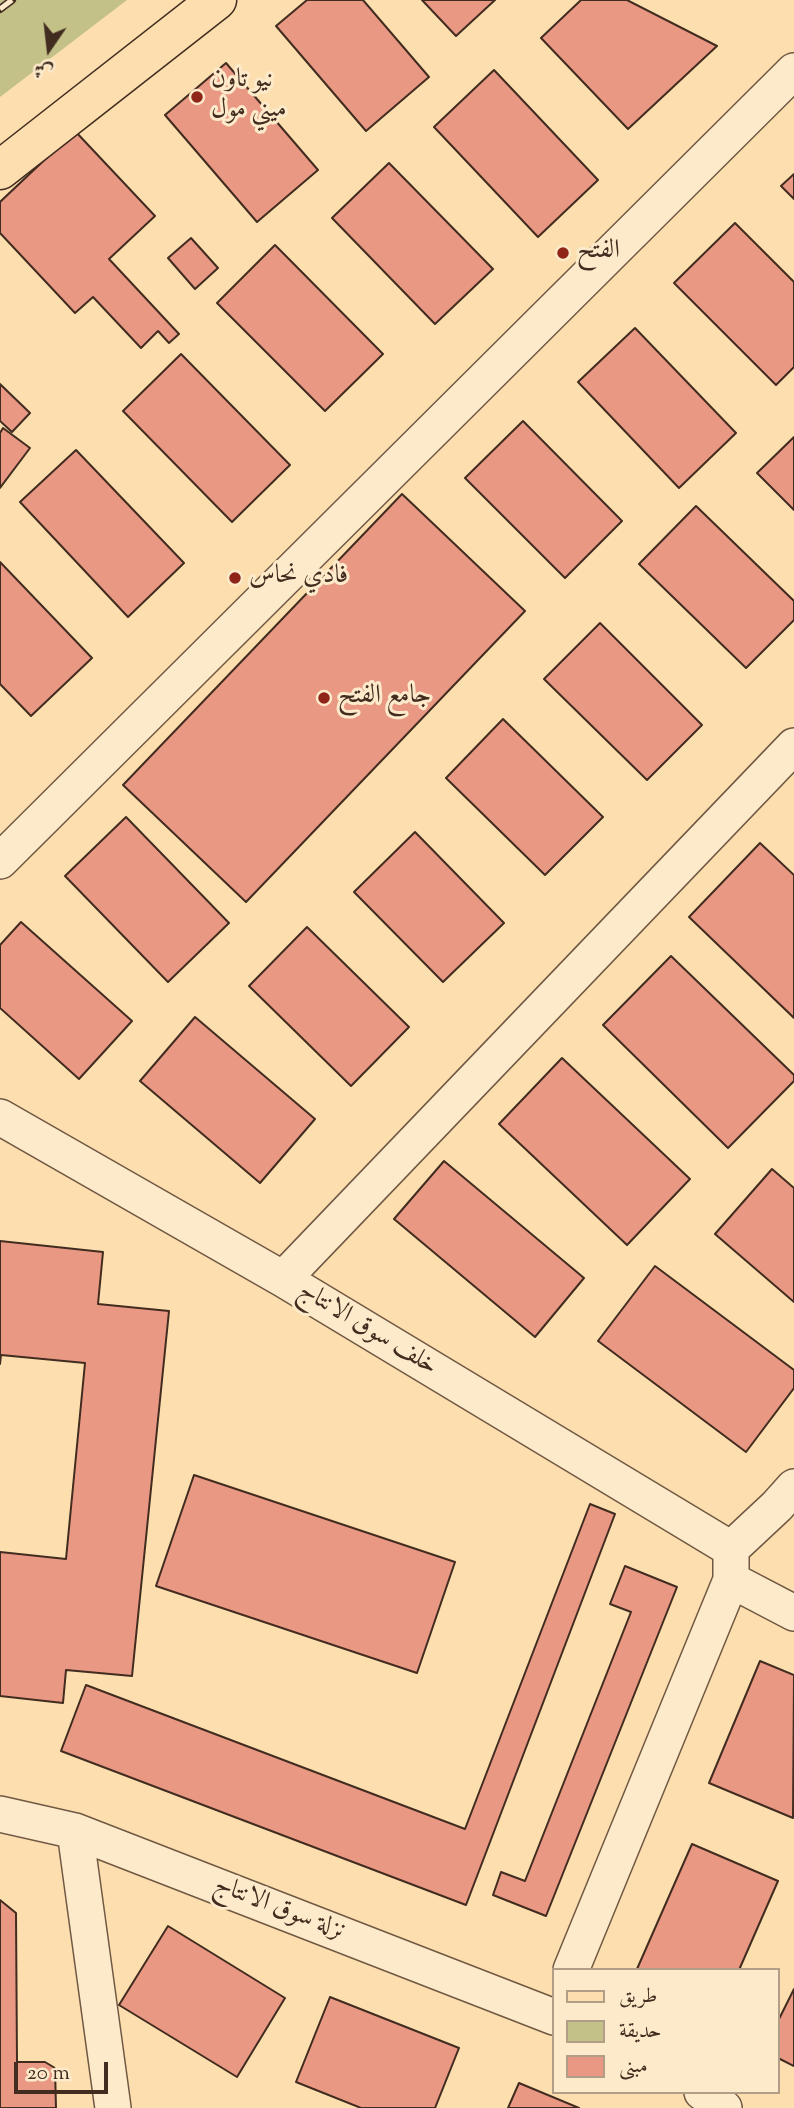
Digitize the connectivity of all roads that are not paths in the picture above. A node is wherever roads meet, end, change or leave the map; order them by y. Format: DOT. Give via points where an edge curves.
graph roads {
  1 [pos="217,0"];
  2 [pos="794,71"];
  3 [pos="0,170"];
  4 [pos="794,746"];
  5 [pos="0,861"];
  6 [pos="0,1117"];
  7 [pos="283,1279"];
  8 [pos="794,1487"];
  9 [pos="731,1565"];
  10 [pos="794,1614"];
  11 [pos="0,1814"];
  12 [pos="75,1831"];
  13 [pos="573,1968"];
  14 [pos="552,2014"];
  15 [pos="705,2094"];
  16 [pos="113,2108"];
  17 [pos="724,2108"];
  1 -- 3 [label="main road"];
  2 -- 5 [label="street"];
  4 -- 7 [label="street"];
  6 -- 7 [label="street, خلف سوق الانتاج"];
  7 -- 9 [label="street, خلف سوق الانتاج"];
  8 -- 9 [label="street"];
  9 -- 10 [label="street, خلف سوق الانتاج"];
  9 -- 13 [label="street"];
  11 -- 12 [label="street, نزلة سوق الانتاج"];
  12 -- 14 [label="street, نزلة سوق الانتاج"];
  12 -- 16 [label="street"];
  15 -- 17 [label="street"];
}
